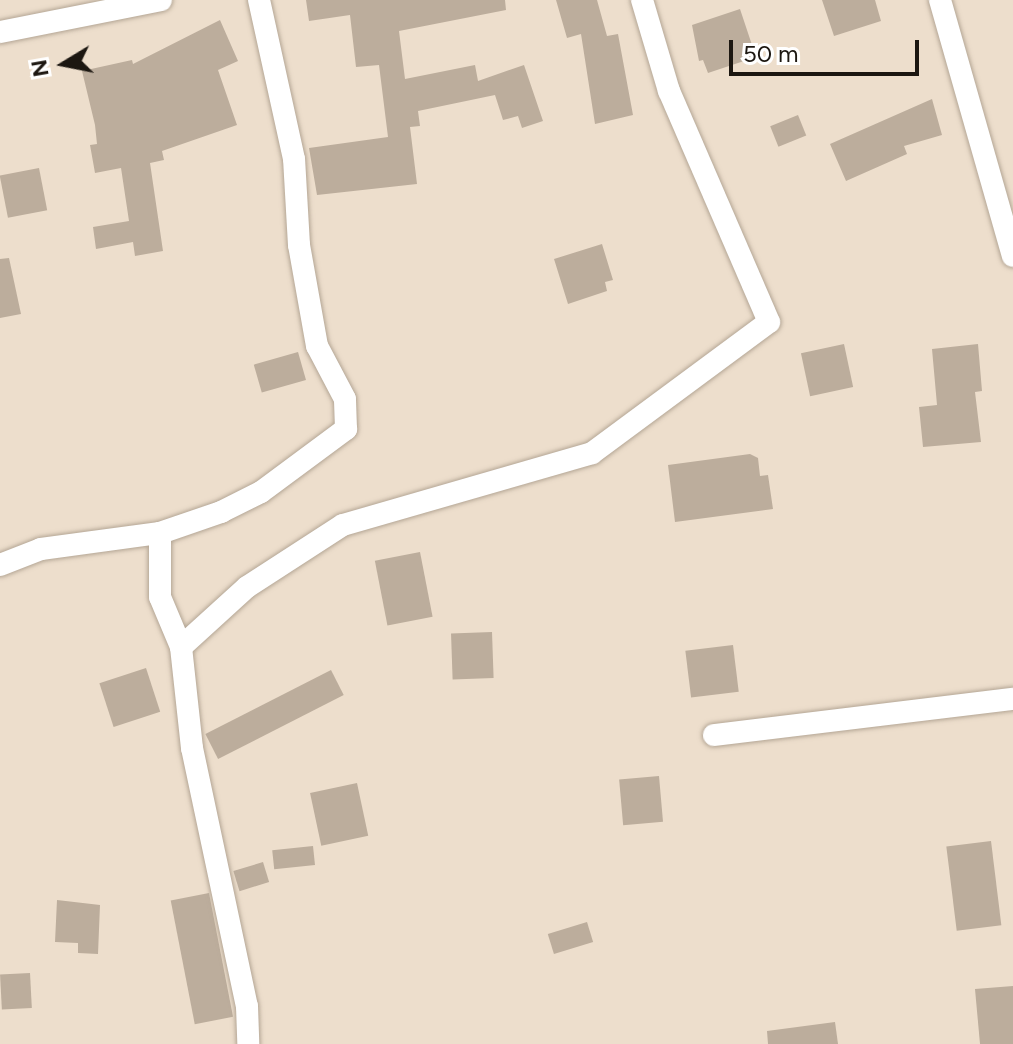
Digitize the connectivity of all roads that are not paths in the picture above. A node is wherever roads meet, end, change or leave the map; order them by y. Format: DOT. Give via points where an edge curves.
graph roads {
  1 [pos="161,0"];
  2 [pos="259,0"];
  3 [pos="642,0"];
  4 [pos="940,0"];
  5 [pos="0,32"];
  6 [pos="1013,256"];
  7 [pos="160,533"];
  8 [pos="0,565"];
  9 [pos="181,647"];
  10 [pos="1013,699"];
  11 [pos="714,735"];
  12 [pos="248,1044"];
  1 -- 5 [label="street"];
  2 -- 7 [label="street" via="294,159 299,245 317,346 349,415 346,429 331,444 261,492"];
  3 -- 9 [label="street" via="669,91 769,322 592,453 343,525 247,587"];
  4 -- 6 [label="street"];
  7 -- 8 [label="street" via="41,549"];
  7 -- 9 [label="street" via="160,597"];
  9 -- 12 [label="street" via="192,748 247,1006"];
  10 -- 11 [label="street"];
}
